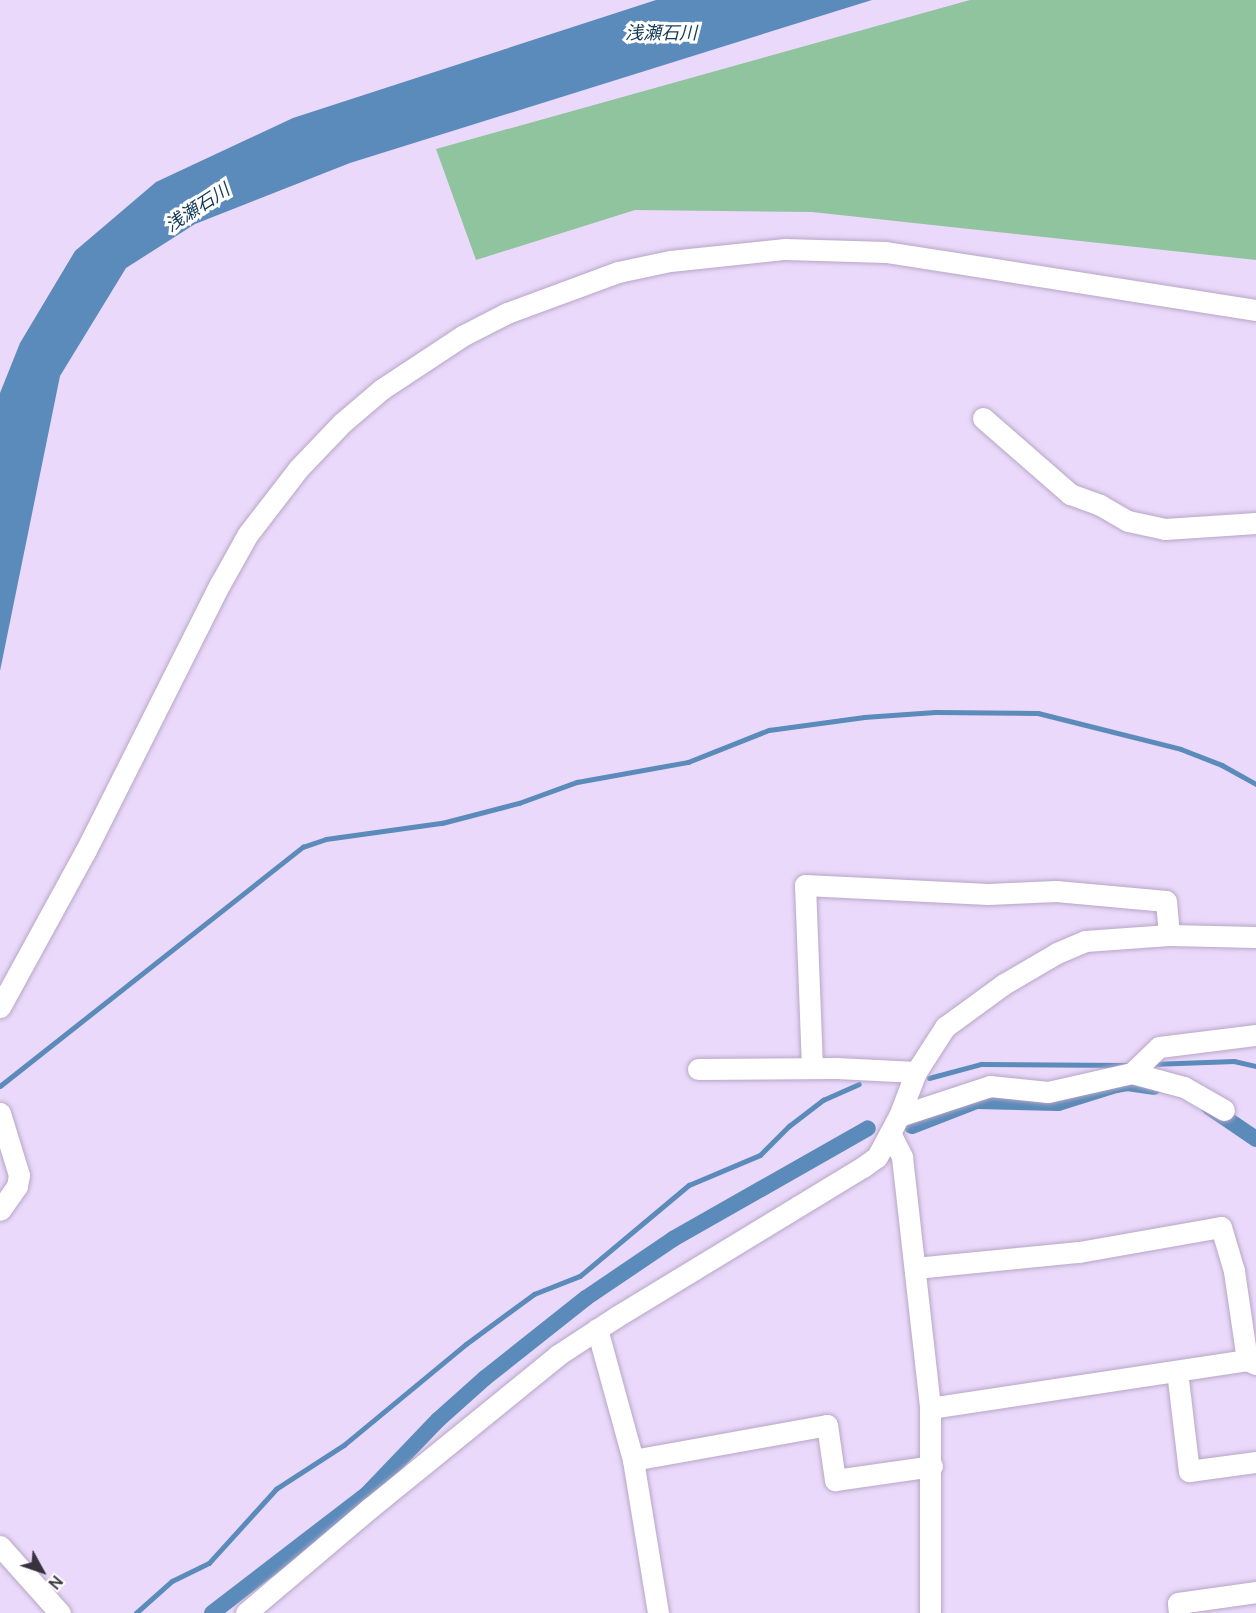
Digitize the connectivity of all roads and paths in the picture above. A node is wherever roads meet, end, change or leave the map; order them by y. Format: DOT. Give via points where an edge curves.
graph roads {
  1 [pos="1256,310"];
  2 [pos="983,418"];
  3 [pos="1256,523"];
  4 [pos="1168,935"];
  5 [pos="1256,937"];
  6 [pos="0,1007"];
  7 [pos="1256,1035"];
  8 [pos="812,1067"];
  9 [pos="698,1069"];
  10 [pos="916,1072"];
  11 [pos="1132,1073"];
  12 [pos="1224,1110"];
  13 [pos="0,1113"];
  14 [pos="894,1125"];
  15 [pos="0,1210"];
  16 [pos="915,1268"];
  17 [pos="597,1329"];
  18 [pos="1251,1362"];
  19 [pos="1177,1371"];
  20 [pos="930,1408"];
  21 [pos="633,1460"];
  22 [pos="1256,1462"];
  23 [pos="932,1466"];
  24 [pos="0,1546"];
  25 [pos="1256,1592"];
  26 [pos="60,1613"];
  27 [pos="246,1613"];
  28 [pos="658,1613"];
  29 [pos="930,1613"];
  30 [pos="1179,1613"];
  1 -- 6 [label="street" via="897,254 785,249 670,261 618,272 507,313 464,335 382,389 342,423 298,469 248,534 85,852"];
  2 -- 3 [label="street" via="1070,494 1128,521 1165,529"];
  4 -- 5 [label="street"];
  4 -- 8 [label="street" via="1166,901 1056,891 988,894 805,885"];
  4 -- 10 [label="street" via="1085,941 1057,953 1004,984 945,1027"];
  7 -- 11 [label="street" via="1159,1047"];
  8 -- 9 [label="street"];
  8 -- 10 [label="street"];
  10 -- 14 [label="street"];
  11 -- 12 [label="street" via="1184,1087"];
  11 -- 14 [label="street" via="1047,1092 990,1086"];
  13 -- 15 [label="street" via="19,1175 17,1186"];
  14 -- 16 [label="street" via="902,1157"];
  14 -- 17 [label="street" via="877,1156 855,1173"];
  16 -- 18 [label="street" via="1079,1251 1221,1227 1234,1271"];
  16 -- 20 [label="street"];
  17 -- 21 [label="street"];
  17 -- 27 [label="street" via="549,1362"];
  18 -- 19 [label="street"];
  19 -- 20 [label="street"];
  19 -- 22 [label="street" via="1190,1471"];
  20 -- 23 [label="street"];
  21 -- 23 [label="street" via="827,1425 835,1480"];
  21 -- 28 [label="street"];
  23 -- 29 [label="street"];
  24 -- 26 [label="street"];
  25 -- 30 [label="street" via="1178,1603"];
}
